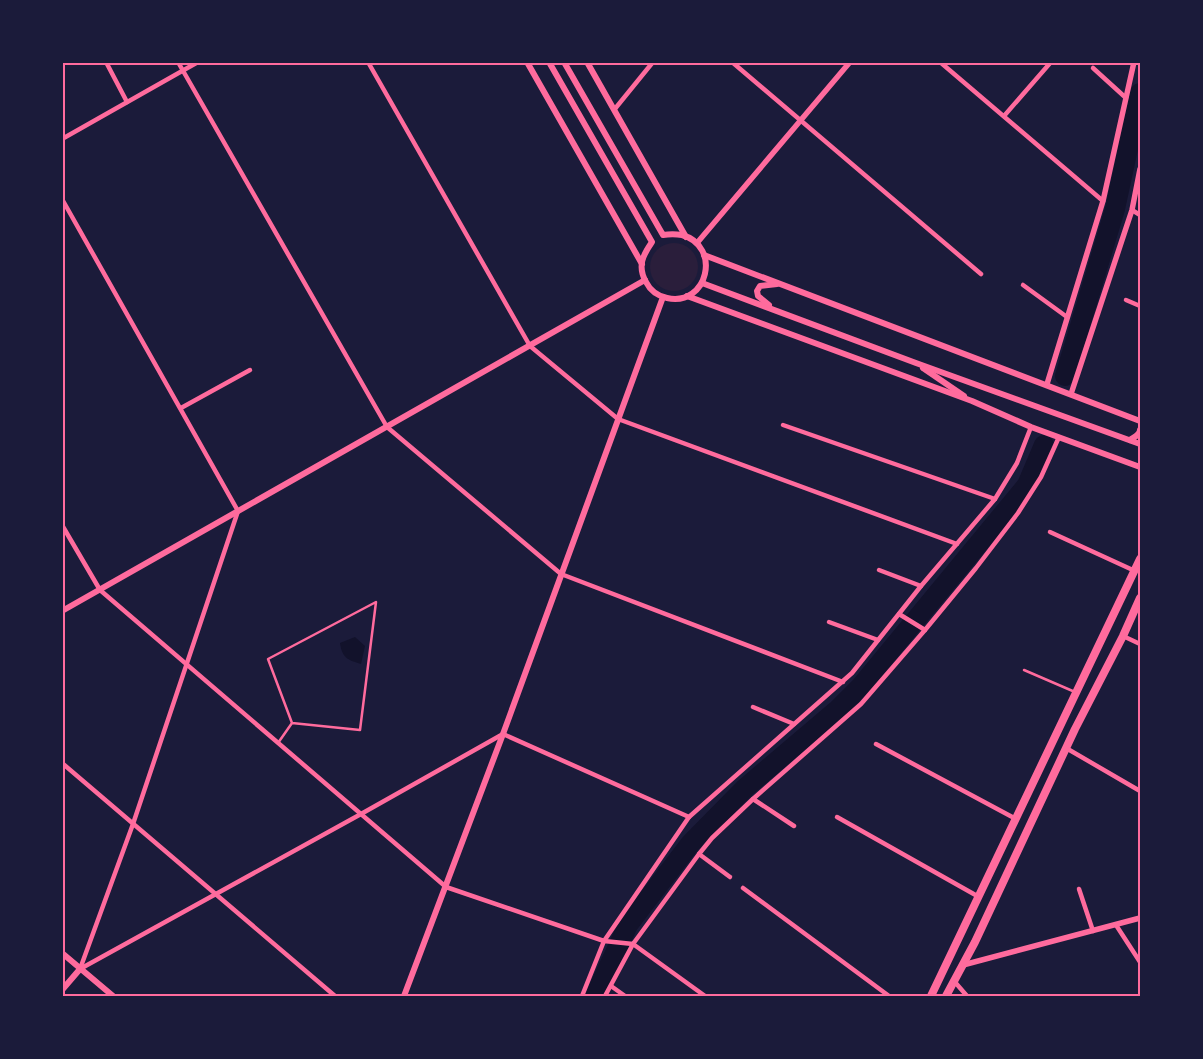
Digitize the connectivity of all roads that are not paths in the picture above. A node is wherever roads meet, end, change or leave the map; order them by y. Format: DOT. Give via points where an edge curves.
graph roads {
  1 [pos="106,62"];
  2 [pos="178,62"];
  3 [pos="198,62"];
  4 [pos="368,62"];
  5 [pos="527,62"];
  6 [pos="549,62"];
  7 [pos="564,62"];
  8 [pos="587,62"];
  9 [pos="653,62"];
  10 [pos="732,62"];
  11 [pos="850,62"];
  12 [pos="940,62"];
  13 [pos="1051,62"];
  14 [pos="1134,62"];
  15 [pos="1093,68"];
  16 [pos="183,71"];
  17 [pos="1126,98"];
  18 [pos="127,102"];
  19 [pos="614,110"];
  20 [pos="1004,116"];
  21 [pos="800,121"];
  22 [pos="62,139"];
  23 [pos="1140,169"];
  24 [pos="62,199"];
  25 [pos="1103,201"];
  26 [pos="1132,210"];
  27 [pos="1140,214"];
  28 [pos="686,237"];
  29 [pos="697,244"];
  30 [pos="704,255"];
  31 [pos="642,264"];
  32 [pos="981,274"];
  33 [pos="645,280"];
  34 [pos="702,282"];
  35 [pos="781,284"];
  36 [pos="1024,285"];
  37 [pos="687,296"];
  38 [pos="662,297"];
  39 [pos="1126,300"];
  40 [pos="1140,306"];
  41 [pos="776,310"];
  42 [pos="1067,317"];
  43 [pos="530,346"];
  44 [pos="916,362"];
  45 [pos="250,370"];
  46 [pos="1047,384"];
  47 [pos="1072,394"];
  48 [pos="972,401"];
  49 [pos="181,408"];
  50 [pos="618,420"];
  51 [pos="1140,422"];
  52 [pos="784,425"];
  53 [pos="387,427"];
  54 [pos="1031,427"];
  55 [pos="1140,430"];
  56 [pos="1059,437"];
  57 [pos="1130,440"];
  58 [pos="1140,444"];
  59 [pos="1140,467"];
  60 [pos="995,499"];
  61 [pos="238,511"];
  62 [pos="62,525"];
  63 [pos="1050,532"];
  64 [pos="957,544"];
  65 [pos="1140,559"];
  66 [pos="879,570"];
  67 [pos="1135,571"];
  68 [pos="561,574"];
  69 [pos="920,586"];
  70 [pos="100,590"];
  71 [pos="1140,598"];
  72 [pos="62,611"];
  73 [pos="899,614"];
  74 [pos="829,622"];
  75 [pos="926,630"];
  76 [pos="1123,636"];
  77 [pos="878,640"];
  78 [pos="1140,644"];
  79 [pos="187,664"];
  80 [pos="1024,670"];
  81 [pos="843,682"];
  82 [pos="1077,693"];
  83 [pos="753,707"];
  84 [pos="292,723"];
  85 [pos="794,724"];
  86 [pos="502,734"];
  87 [pos="278,742"];
  88 [pos="876,744"];
  89 [pos="1066,748"];
  90 [pos="62,763"];
  91 [pos="1140,791"];
  92 [pos="753,798"];
  93 [pos="361,814"];
  94 [pos="689,817"];
  95 [pos="837,817"];
  96 [pos="1016,819"];
  97 [pos="133,824"];
  98 [pos="794,826"];
  99 [pos="698,854"];
  100 [pos="730,877"];
  101 [pos="446,887"];
  102 [pos="743,888"];
  103 [pos="1079,889"];
  104 [pos="215,894"];
  105 [pos="979,897"];
  106 [pos="1140,918"];
  107 [pos="1116,924"];
  108 [pos="1093,930"];
  109 [pos="604,941"];
  110 [pos="633,944"];
  111 [pos="62,953"];
  112 [pos="1140,962"];
  113 [pos="963,965"];
  114 [pos="80,969"];
  115 [pos="954,981"];
  116 [pos="611,986"];
  117 [pos="62,990"];
  118 [pos="113,996"];
  119 [pos="335,996"];
  120 [pos="404,996"];
  121 [pos="582,996"];
  122 [pos="605,996"];
  123 [pos="625,996"];
  124 [pos="705,996"];
  125 [pos="889,996"];
  126 [pos="930,996"];
  127 [pos="946,996"];
  128 [pos="967,996"];
  1 -- 18 [label="street"];
  2 -- 16 [label="street"];
  3 -- 16 [label="street"];
  4 -- 43 [label="street"];
  5 -- 31 [label="main road"];
  6 -- 31 [label="main road" via="652,242"];
  7 -- 28 [label="main road" via="663,235"];
  8 -- 19 [label="main road"];
  9 -- 19 [label="street"];
  10 -- 21 [label="street"];
  11 -- 21 [label="street"];
  12 -- 20 [label="street"];
  13 -- 20 [label="street"];
  14 -- 17 [label="street"];
  15 -- 17 [label="street"];
  16 -- 18 [label="street"];
  16 -- 53 [label="street"];
  17 -- 25 [label="street"];
  18 -- 22 [label="street"];
  19 -- 28 [label="main road"];
  20 -- 25 [label="street"];
  21 -- 29 [label="street"];
  21 -- 32 [label="street"];
  23 -- 26 [label="street"];
  24 -- 49 [label="street"];
  25 -- 42 [label="street"];
  26 -- 27 [label="street"];
  26 -- 47 [label="street"];
  28 -- 29 [label="main road"];
  29 -- 30 [label="main road"];
  30 -- 34 [label="main road" via="706,274"];
  30 -- 35 [label="main road"];
  31 -- 33 [label="main road"];
  33 -- 38 [label="main road"];
  33 -- 43 [label="main road"];
  34 -- 37 [label="main road"];
  34 -- 41 [label="main road"];
  35 -- 41 [label="main road" via="760,286 757,291 758,296"];
  35 -- 46 [label="main road"];
  36 -- 42 [label="street"];
  37 -- 38 [label="main road"];
  37 -- 48 [label="main road"];
  38 -- 50 [label="main road"];
  39 -- 40 [label="street"];
  41 -- 44 [label="main road"];
  42 -- 46 [label="street"];
  43 -- 50 [label="street"];
  43 -- 53 [label="main road"];
  44 -- 48 [label="main road"];
  44 -- 57 [label="main road"];
  45 -- 49 [label="street"];
  46 -- 47 [label="main road"];
  47 -- 51 [label="main road"];
  48 -- 54 [label="main road"];
  49 -- 61 [label="street"];
  50 -- 64 [label="street"];
  50 -- 68 [label="main road"];
  52 -- 60 [label="street"];
  53 -- 61 [label="main road"];
  53 -- 68 [label="street"];
  54 -- 56 [label="main road"];
  54 -- 60 [label="street" via="1017,463"];
  55 -- 57 [label="main road"];
  56 -- 59 [label="main road"];
  56 -- 75 [label="street" via="1041,477 1018,513"];
  57 -- 58 [label="main road"];
  60 -- 64 [label="street"];
  61 -- 70 [label="main road"];
  61 -- 79 [label="street"];
  62 -- 70 [label="street"];
  63 -- 67 [label="street"];
  64 -- 69 [label="street"];
  65 -- 67 [label="main road"];
  66 -- 69 [label="street"];
  67 -- 82 [label="main road"];
  68 -- 81 [label="street"];
  68 -- 86 [label="main road"];
  69 -- 73 [label="street"];
  70 -- 72 [label="main road"];
  70 -- 79 [label="street"];
  71 -- 76 [label="main road"];
  73 -- 75 [label="street"];
  73 -- 77 [label="street"];
  74 -- 77 [label="street"];
  75 -- 92 [label="street" via="860,704"];
  76 -- 78 [label="street"];
  76 -- 89 [label="main road"];
  77 -- 81 [label="street"];
  79 -- 87 [label="street"];
  79 -- 97 [label="street"];
  80 -- 82 [label="lane"];
  81 -- 85 [label="street"];
  82 -- 96 [label="main road"];
  83 -- 85 [label="street"];
  84 -- 84 [label="lane" via="360,730 376,602 268,659"];
  84 -- 87 [label="lane"];
  85 -- 94 [label="street"];
  86 -- 93 [label="street"];
  86 -- 94 [label="street"];
  86 -- 101 [label="main road"];
  87 -- 93 [label="street"];
  88 -- 96 [label="street"];
  89 -- 91 [label="street"];
  89 -- 113 [label="main road"];
  90 -- 97 [label="street"];
  92 -- 98 [label="street"];
  92 -- 99 [label="street"];
  93 -- 101 [label="street"];
  93 -- 104 [label="street"];
  94 -- 109 [label="street"];
  95 -- 105 [label="street"];
  96 -- 105 [label="main road"];
  97 -- 104 [label="street"];
  97 -- 114 [label="street"];
  99 -- 100 [label="street"];
  99 -- 110 [label="street"];
  101 -- 109 [label="street"];
  101 -- 120 [label="main road"];
  102 -- 125 [label="street"];
  103 -- 108 [label="street"];
  104 -- 114 [label="street"];
  104 -- 119 [label="street"];
  105 -- 126 [label="main road"];
  106 -- 107 [label="street"];
  107 -- 108 [label="street"];
  107 -- 112 [label="street"];
  108 -- 113 [label="street"];
  109 -- 110 [label="street"];
  109 -- 121 [label="street"];
  110 -- 116 [label="street"];
  110 -- 124 [label="street"];
  111 -- 114 [label="main road"];
  113 -- 115 [label="main road"];
  114 -- 117 [label="main road"];
  114 -- 118 [label="main road"];
  115 -- 127 [label="main road"];
  115 -- 128 [label="street"];
  116 -- 122 [label="street"];
  116 -- 123 [label="street"];
}
